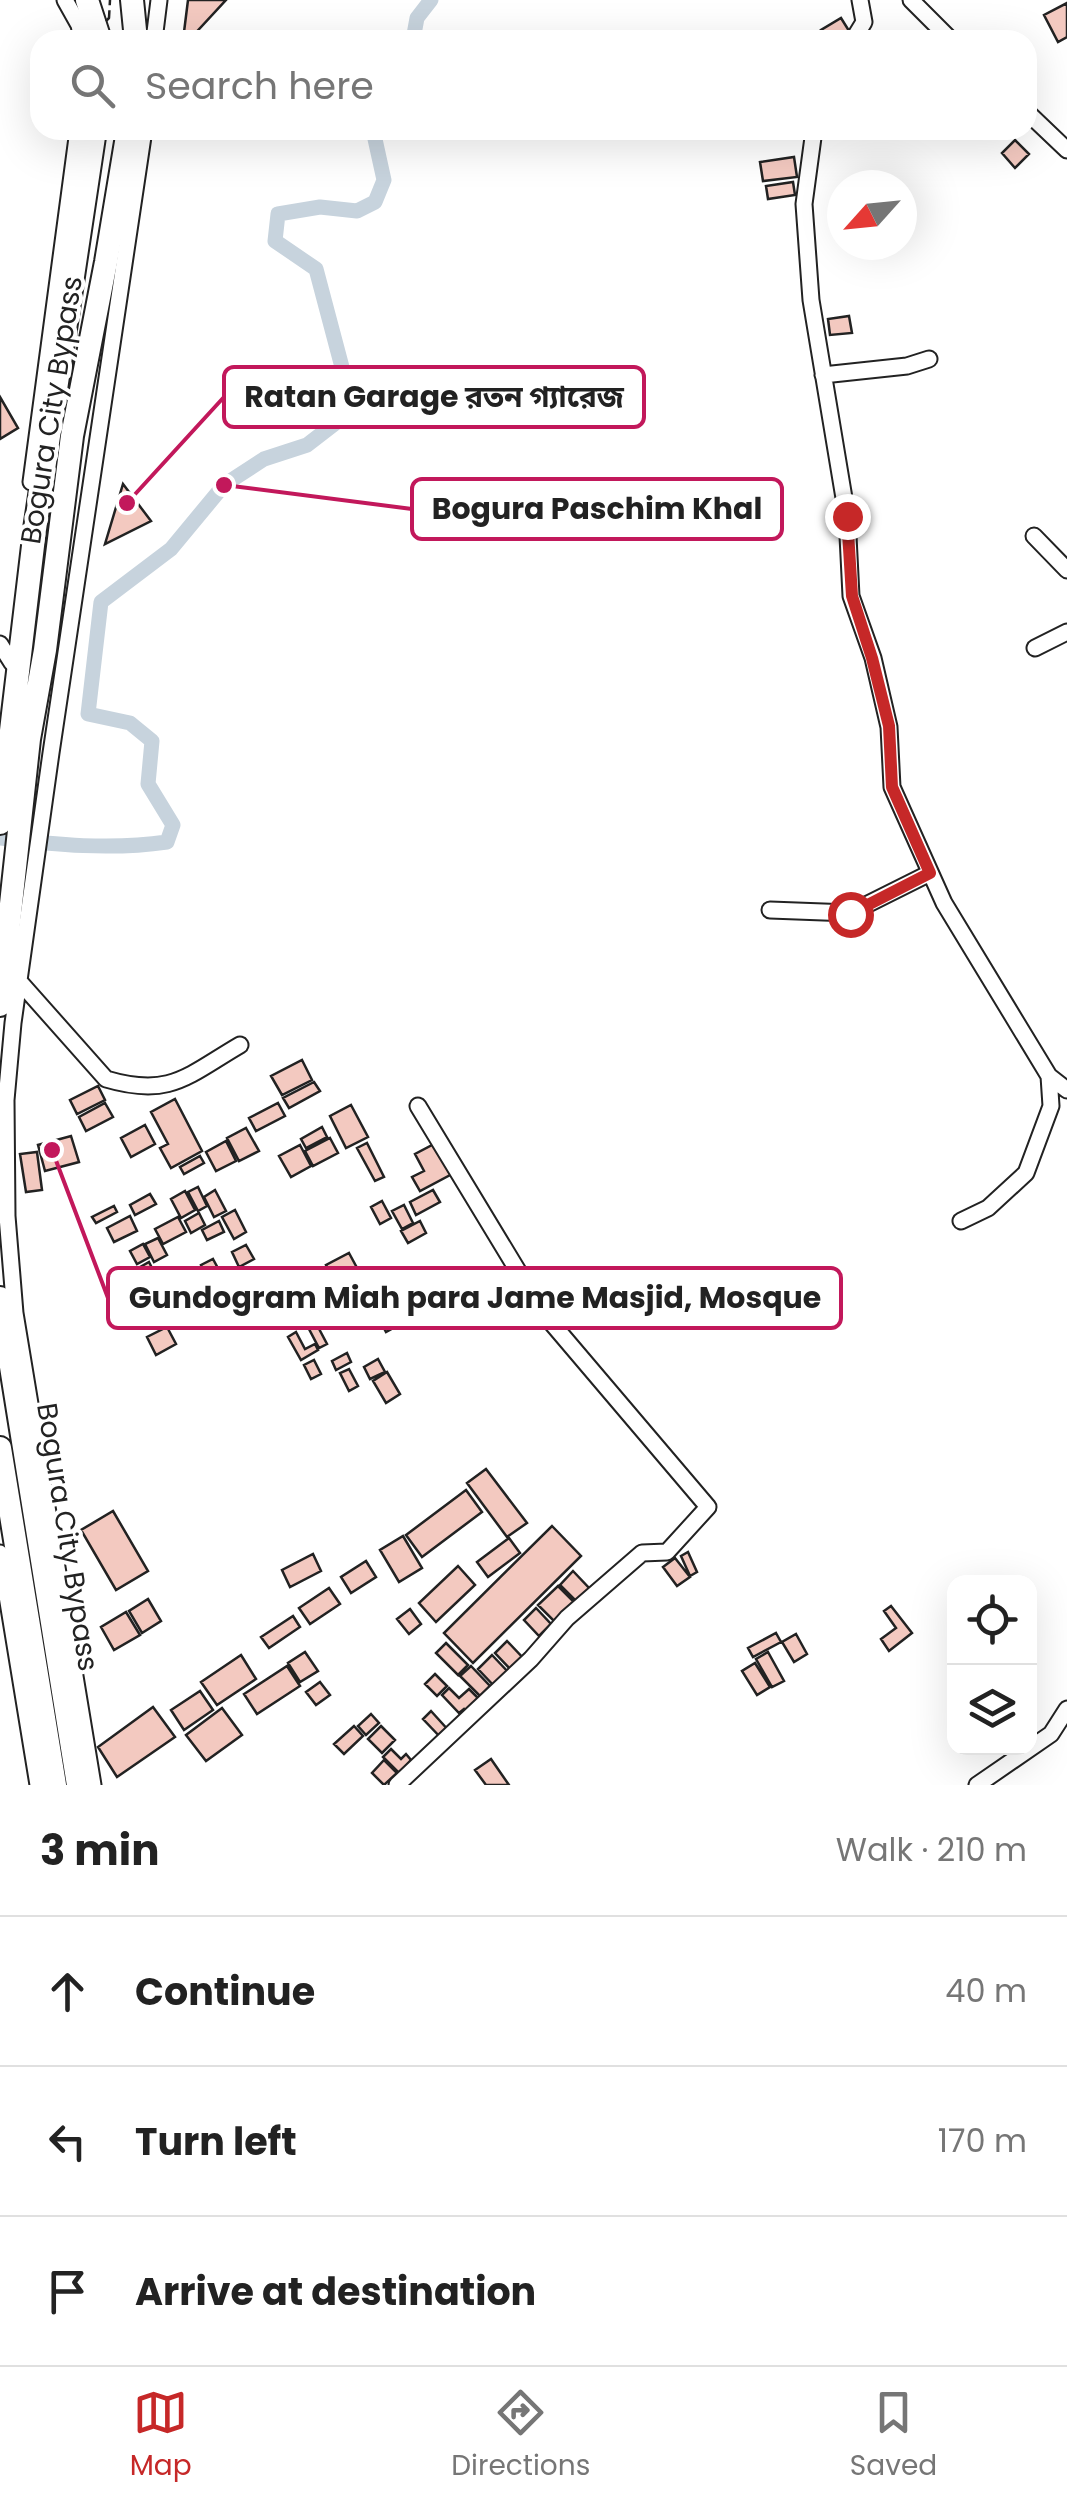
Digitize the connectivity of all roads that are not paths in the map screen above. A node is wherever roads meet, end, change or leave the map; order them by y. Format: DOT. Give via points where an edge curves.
graph roads {
  1 [pos="64,0"];
  2 [pos="87,0"];
  3 [pos="132,0"];
  4 [pos="159,0"];
  5 [pos="860,0"];
  6 [pos="912,0"];
  7 [pos="80,30"];
  8 [pos="97,30"];
  9 [pos="135,30"];
  10 [pos="155,30"];
  11 [pos="860,30"];
  12 [pos="941,30"];
  13 [pos="1037,122"];
  14 [pos="78,140"];
  15 [pos="92,140"];
  16 [pos="127,140"];
  17 [pos="141,140"];
  18 [pos="813,140"];
  19 [pos="1067,150"];
  20 [pos="76,206"];
  21 [pos="122,214"];
  22 [pos="929,358"];
  23 [pos="823,375"];
  24 [pos="1034,536"];
  25 [pos="1067,570"];
  26 [pos="1067,632"];
  27 [pos="0,644"];
  28 [pos="1035,648"];
  29 [pos="12,663"];
  30 [pos="0,754"];
  31 [pos="16,821"];
  32 [pos="27,862"];
  33 [pos="930,873"];
  34 [pos="770,910"];
  35 [pos="19,981"];
  36 [pos="0,1005"];
  37 [pos="240,1045"];
  38 [pos="1049,1076"];
  39 [pos="1067,1090"];
  40 [pos="418,1106"];
  41 [pos="961,1221"];
  42 [pos="0,1298"];
  43 [pos="0,1448"];
  44 [pos="0,1554"];
  45 [pos="1067,1709"];
  46 [pos="38,1785"];
  47 [pos="55,1785"];
  48 [pos="78,1785"];
  49 [pos="93,1785"];
  50 [pos="397,1785"];
  51 [pos="976,1785"];
  1 -- 7 [label="street"];
  2 -- 8 [label="highway"];
  3 -- 9 [label="highway"];
  4 -- 10 [label="street"];
  5 -- 11 [label="street"];
  6 -- 12 [label="street"];
  13 -- 19 [label="street"];
  14 -- 20 [label="street"];
  15 -- 20 [label="highway, Bogura City Bypass"];
  16 -- 21 [label="highway, Bogura City Bypass"];
  17 -- 21 [label="street"];
  18 -- 23 [label="street" via="804,204"];
  20 -- 29 [label="street" via="39,411"];
  20 -- 31 [label="highway, Bogura City Bypass" via="35,530"];
  21 -- 31 [label="highway, Bogura City Bypass" via="106,262 72,436"];
  22 -- 23 [label="street"];
  23 -- 33 [label="street" via="847,516 852,596 889,726 892,787"];
  24 -- 25 [label="street"];
  26 -- 28 [label="street"];
  27 -- 29 [label="street"];
  29 -- 30 [label="street"];
  31 -- 32 [label="highway"];
  32 -- 35 [label="street"];
  32 -- 36 [label="highway"];
  33 -- 34 [label="street" via="850,914"];
  33 -- 38 [label="street"];
  35 -- 37 [label="street" via="106,1079 126,1085 169,1086"];
  35 -- 49 [label="street" via="6,1100 10,1265"];
  38 -- 39 [label="street"];
  38 -- 41 [label="street" via="1050,1106 1026,1173 988,1208"];
  40 -- 50 [label="street" via="544,1314 708,1508 667,1552 642,1553 567,1618"];
  42 -- 48 [label="highway, Bogura City Bypass"];
  43 -- 47 [label="highway, Bogura City Bypass"];
  44 -- 46 [label="street"];
  45 -- 51 [label="street" via="1051,1734"];
}
